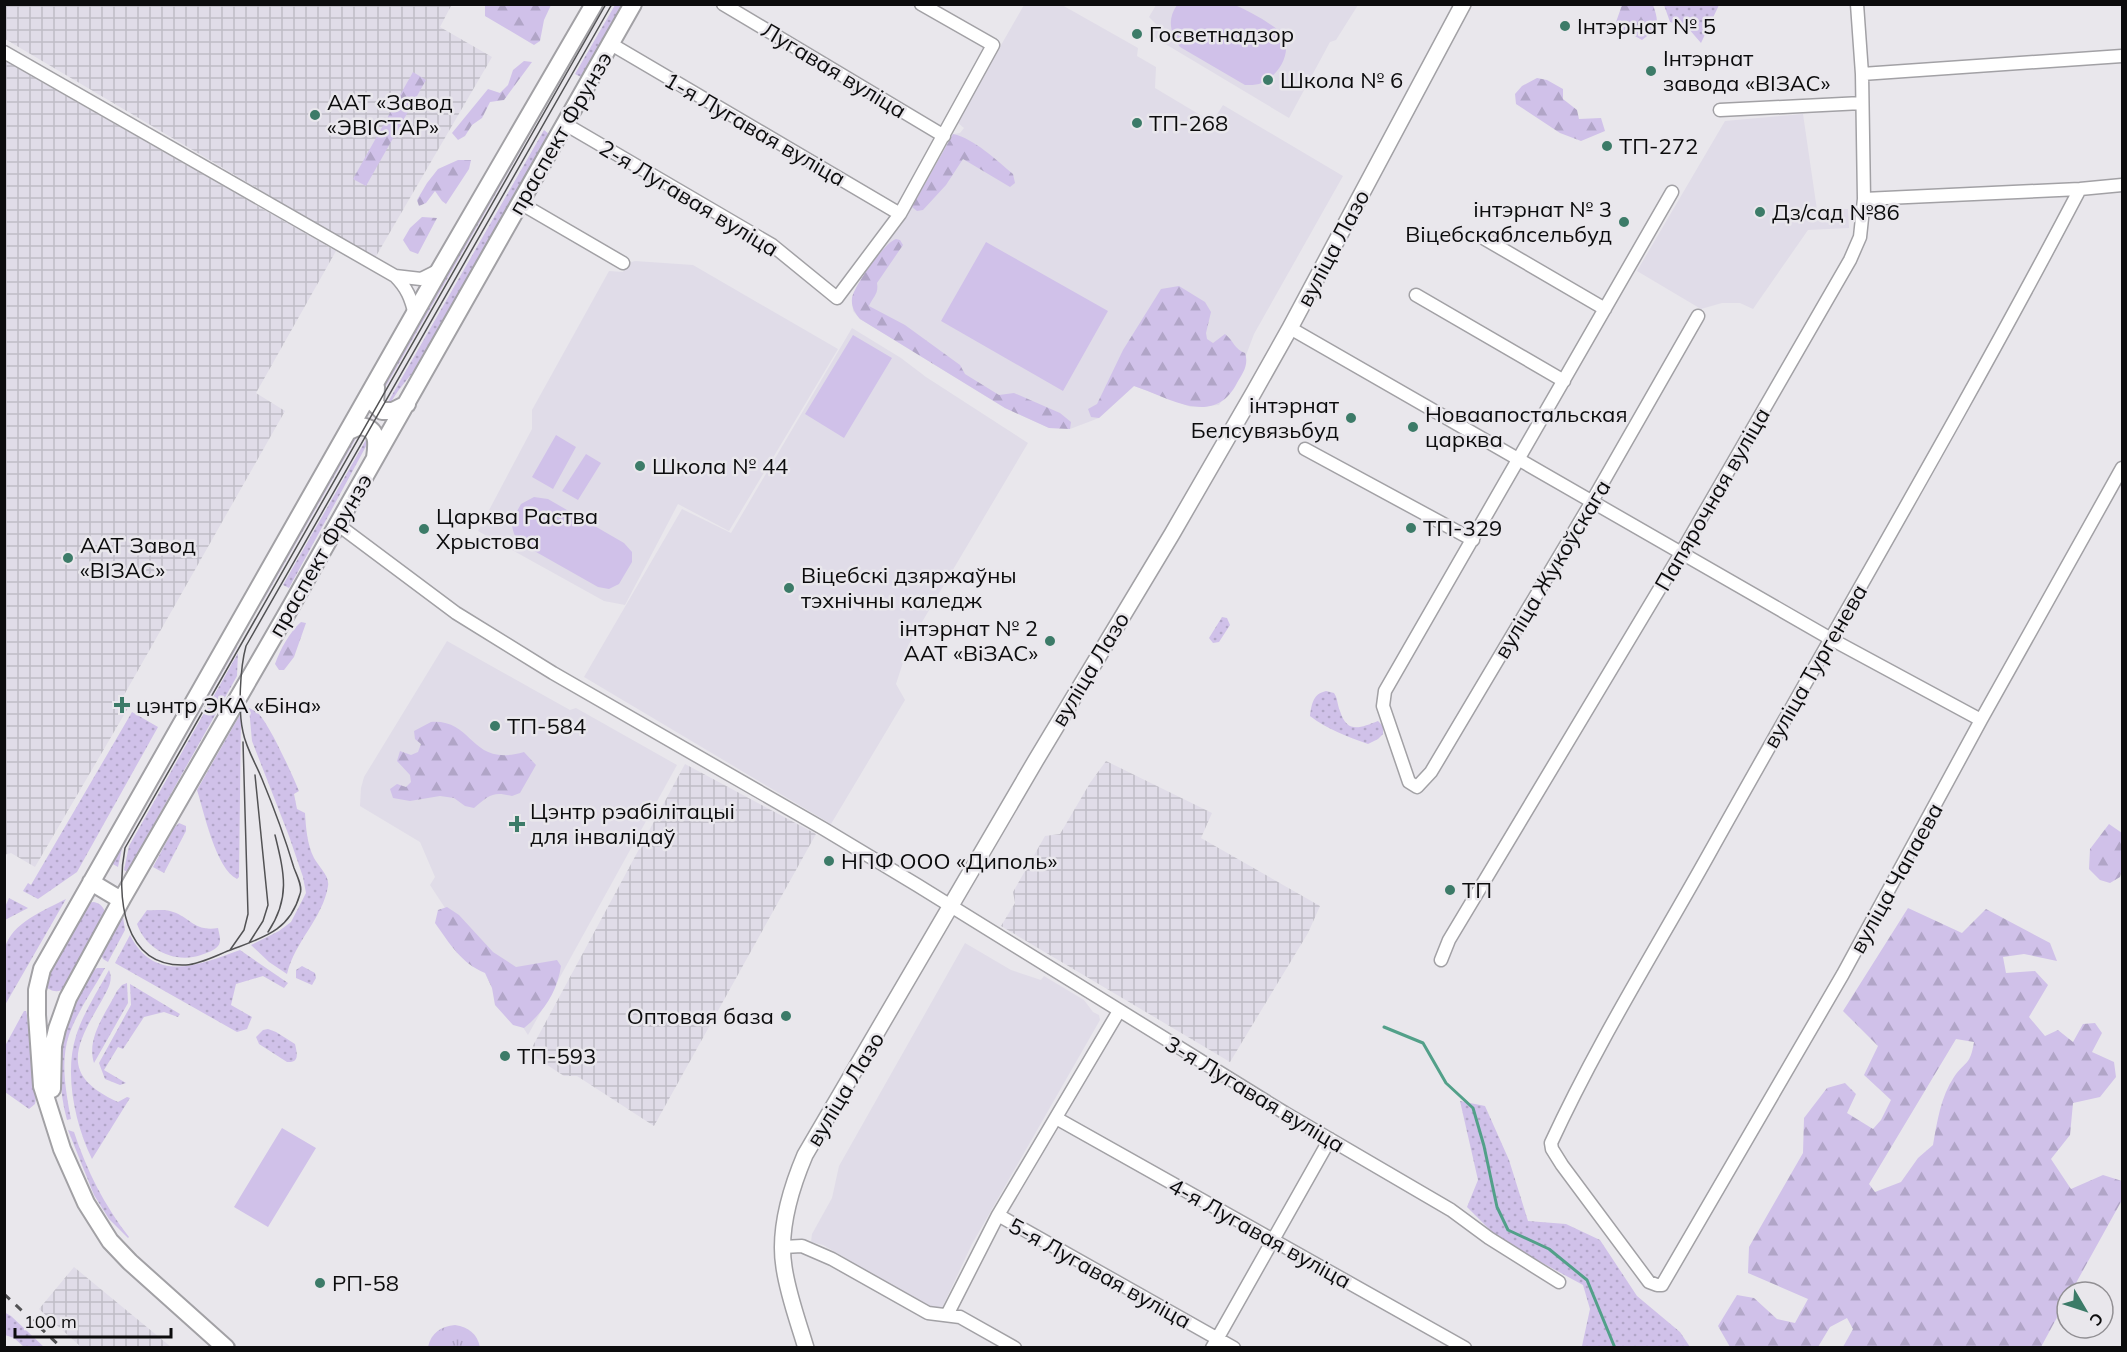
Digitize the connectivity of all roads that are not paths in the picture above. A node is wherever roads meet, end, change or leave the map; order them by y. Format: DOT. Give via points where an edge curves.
graph roads {
  1 [pos="594,4"];
  2 [pos="633,4"];
  3 [pos="723,4"];
  4 [pos="921,4"];
  5 [pos="1463,4"];
  6 [pos="1857,4"];
  7 [pos="611,44"];
  8 [pos="4,52"];
  9 [pos="2122,56"];
  10 [pos="1862,74"];
  11 [pos="1862,103"];
  12 [pos="1720,110"];
  13 [pos="565,124"];
  14 [pos="944,136"];
  15 [pos="2122,185"];
  16 [pos="2080,189"];
  17 [pos="1672,192"];
  18 [pos="1864,199"];
  19 [pos="520,203"];
  20 [pos="900,214"];
  21 [pos="1485,239"];
  22 [pos="623,263"];
  23 [pos="440,269"];
  24 [pos="395,276"];
  25 [pos="1416,295"];
  26 [pos="1605,309"];
  27 [pos="415,315"];
  28 [pos="1698,316"];
  29 [pos="1290,328"];
  30 [pos="1564,381"];
  31 [pos="377,383"];
  32 [pos="407,404"];
  33 [pos="349,431"];
  34 [pos="1305,449"];
  35 [pos="375,459"];
  36 [pos="1519,460"];
  37 [pos="2122,468"];
  38 [pos="1592,503"];
  39 [pos="337,524"];
  40 [pos="1473,540"];
  41 [pos="1681,554"];
  42 [pos="1831,639"];
  43 [pos="1981,720"];
  44 [pos="91,882"];
  45 [pos="121,900"];
  46 [pos="951,906"];
  47 [pos="1441,960"];
  48 [pos="37,990"];
  49 [pos="68,998"];
  50 [pos="1119,1011"];
  51 [pos="1056,1118"];
  52 [pos="54,1120"];
  53 [pos="1330,1139"];
  54 [pos="998,1215"];
  55 [pos="1272,1240"];
  56 [pos="783,1247"];
  57 [pos="1559,1282"];
  58 [pos="1662,1285"];
  59 [pos="947,1315"];
  60 [pos="211,1341"];
  61 [pos="1215,1343"];
  62 [pos="226,1347"];
  63 [pos="806,1347"];
  64 [pos="1015,1347"];
  65 [pos="1234,1347"];
  66 [pos="1465,1347"];
  1 -- 23 [label="main road, праспект Фрунзэ"];
  2 -- 7 [label="main road, праспект Фрунзэ"];
  3 -- 14 [label="street, Лугавая вуліца"];
  4 -- 14 [label="street" via="993,45"];
  5 -- 29 [label="street, вуліца Лазо"];
  6 -- 10 [label="street, Папярочная вуліца"];
  7 -- 13 [label="main road, праспект Фрунзэ"];
  7 -- 20 [label="street, 1-я Лугавая вуліца"];
  8 -- 24 [label="street"];
  9 -- 10 [label="street"];
  10 -- 11 [label="street, Папярочная вуліца"];
  11 -- 12 [label="street"];
  11 -- 18 [label="street, Папярочная вуліца"];
  13 -- 19 [label="main road, праспект Фрунзэ"];
  13 -- 20 [label="street, 2-я Лугавая вуліца" via="772,244 837,298"];
  14 -- 20 [label="street"];
  15 -- 16 [label="street"];
  16 -- 18 [label="street"];
  16 -- 42 [label="street, вуліца Тургенева"];
  17 -- 26 [label="street"];
  18 -- 41 [label="street, Папярочная вуліца" via="1860,237 1850,260"];
  19 -- 22 [label="street"];
  19 -- 32 [label="main road, праспект Фрунзэ"];
  21 -- 26 [label="street"];
  23 -- 24 [label="street" via="421,279"];
  23 -- 27 [label="main road, праспект Фрунзэ"];
  24 -- 27 [label="street" via="411,296"];
  25 -- 30 [label="street"];
  26 -- 30 [label="street"];
  27 -- 31 [label="main road, праспект Фрунзэ"];
  28 -- 38 [label="street, вуліца Жукоўскага"];
  29 -- 36 [label="street"];
  29 -- 46 [label="street, вуліца Лазо"];
  30 -- 36 [label="street"];
  31 -- 32 [label="main road" via="378,409 393,411"];
  31 -- 33 [label="main road, праспект Фрунзэ"];
  32 -- 35 [label="main road, праспект Фрунзэ"];
  33 -- 35 [label="main road" via="365,426 374,433"];
  33 -- 44 [label="main road, праспект Фрунзэ"];
  34 -- 40 [label="street"];
  35 -- 39 [label="main road, праспект Фрунзэ"];
  36 -- 38 [label="street"];
  36 -- 40 [label="street"];
  37 -- 43 [label="street, вуліца Чапаева"];
  38 -- 40 [label="street, вуліца Жукоўскага" via="1431,772 1417,787 1409,782 1383,706 1385,691"];
  38 -- 41 [label="street"];
  39 -- 45 [label="main road, праспект Фрунзэ"];
  39 -- 46 [label="street, 3-я Лугавая вуліца" via="456,613 552,673"];
  41 -- 42 [label="street"];
  41 -- 47 [label="street, Папярочная вуліца" via="1449,940"];
  42 -- 43 [label="street"];
  42 -- 58 [label="street, вуліца Тургенева" via="1621,1008 1551,1143 1562,1165 1649,1282"];
  43 -- 58 [label="street, вуліца Чапаева" via="1837,984"];
  44 -- 45 [label="main road"];
  44 -- 48 [label="main road, праспект Фрунзэ" via="42,969"];
  45 -- 49 [label="main road, праспект Фрунзэ"];
  46 -- 50 [label="street, 3-я Лугавая вуліца"];
  46 -- 56 [label="street, вуліца Лазо" via="806,1155 789,1198"];
  48 -- 49 [label="main road" via="56,999"];
  48 -- 52 [label="main road, праспект Фрунзэ" via="42,1086"];
  49 -- 52 [label="main road, праспект Фрунзэ" via="53,1046"];
  50 -- 51 [label="street"];
  50 -- 53 [label="street, 3-я Лугавая вуліца"];
  51 -- 54 [label="street"];
  51 -- 55 [label="street, 4-я Лугавая вуліца"];
  52 -- 60 [label="main road, праспект Фрунзэ" via="73,1175 110,1241"];
  53 -- 55 [label="street"];
  53 -- 57 [label="street, 3-я Лугавая вуліца" via="1451,1210"];
  54 -- 59 [label="street"];
  54 -- 61 [label="street, 5-я Лугавая вуліца"];
  55 -- 61 [label="street"];
  55 -- 66 [label="street, 4-я Лугавая вуліца"];
  56 -- 59 [label="street" via="813,1250 928,1313"];
  56 -- 63 [label="street, вуліца Лазо" via="789,1292"];
  59 -- 64 [label="street" via="960,1317"];
  60 -- 62 [label="main road, праспект Фрунзэ"];
  61 -- 65 [label="street, 5-я Лугавая вуліца"];
}
